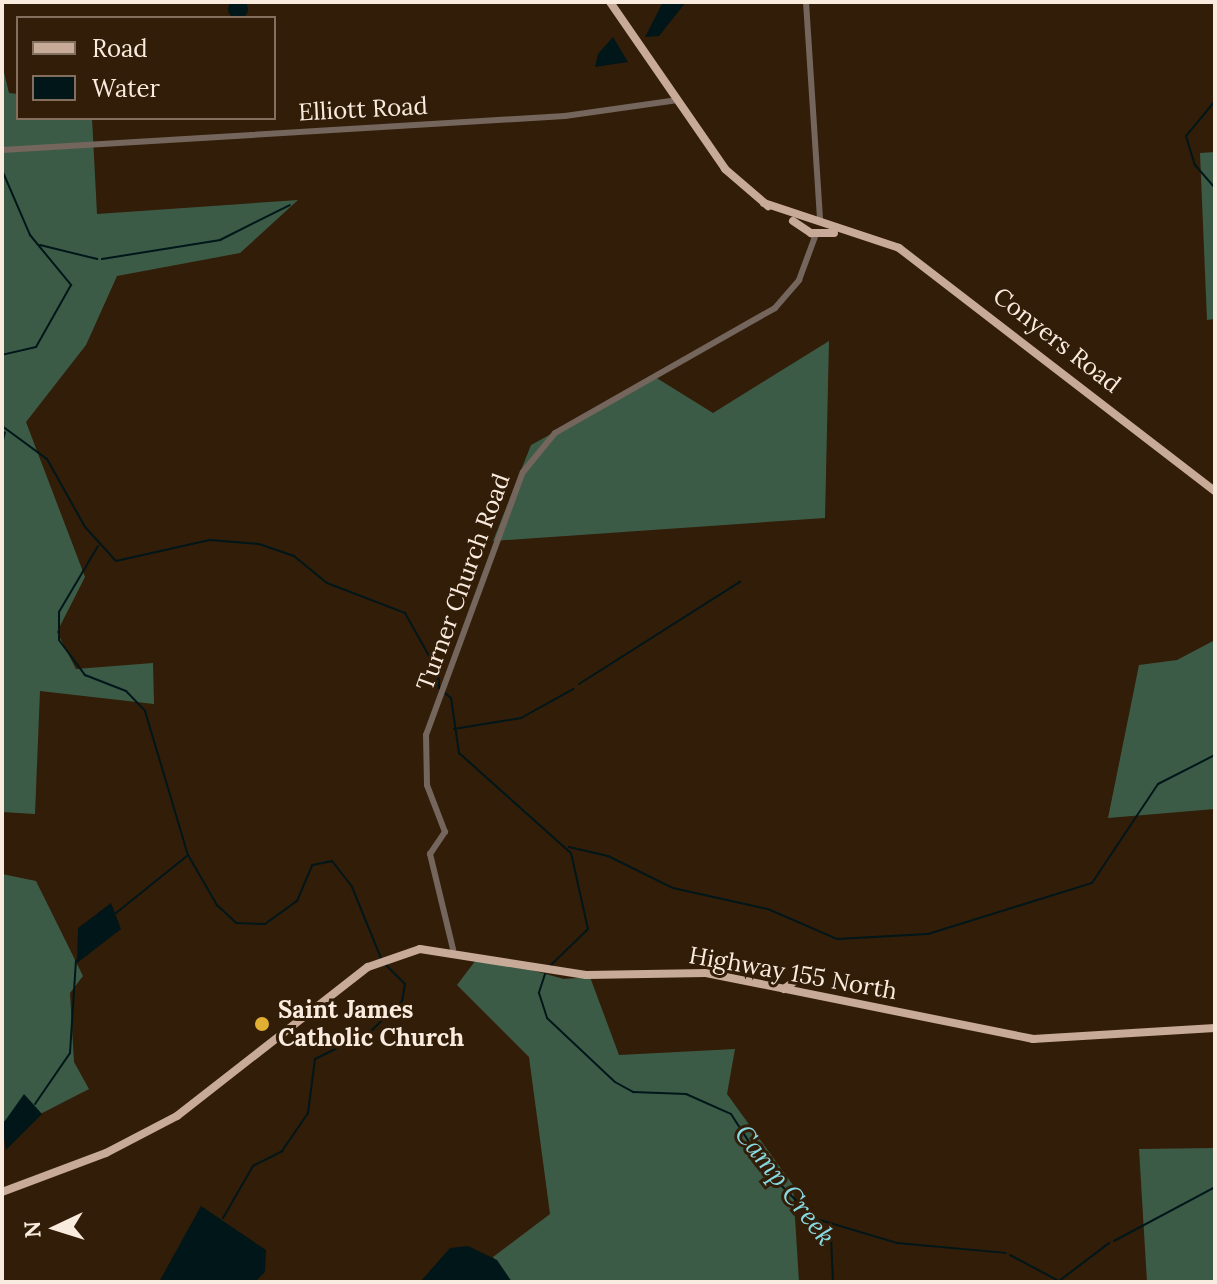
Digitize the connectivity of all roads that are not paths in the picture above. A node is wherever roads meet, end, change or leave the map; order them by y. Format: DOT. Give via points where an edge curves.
graph roads {
  1 [pos="610,2"];
  2 [pos="806,2"];
  3 [pos="678,100"];
  4 [pos="2,150"];
  5 [pos="814,226"];
  6 [pos="1215,491"];
  7 [pos="453,949"];
  8 [pos="799,978"];
  9 [pos="783,989"];
  10 [pos="1215,1028"];
  11 [pos="2,1192"];
  1 -- 3 [label="main road, Conyers Road"];
  2 -- 5 [label="street, Turner Church Road"];
  3 -- 4 [label="street, Elliott Road" via="565,116"];
  3 -- 5 [label="main road, Conyers Road" via="725,169 764,203"];
  5 -- 6 [label="main road, Conyers Road" via="899,248 954,283"];
  5 -- 7 [label="street, Turner Church Road" via="805,266 775,308 538,448 493,540 440,697 425,765 445,832 430,854"];
  7 -- 9 [label="main road, Highway 155 North" via="564,973 691,971"];
  7 -- 11 [label="main road, Highway 155 North" via="389,957 368,967 184,1112 116,1149"];
  8 -- 9 [label="main road"];
  9 -- 10 [label="main road, Highway 155 North" via="1033,1039"];
}
